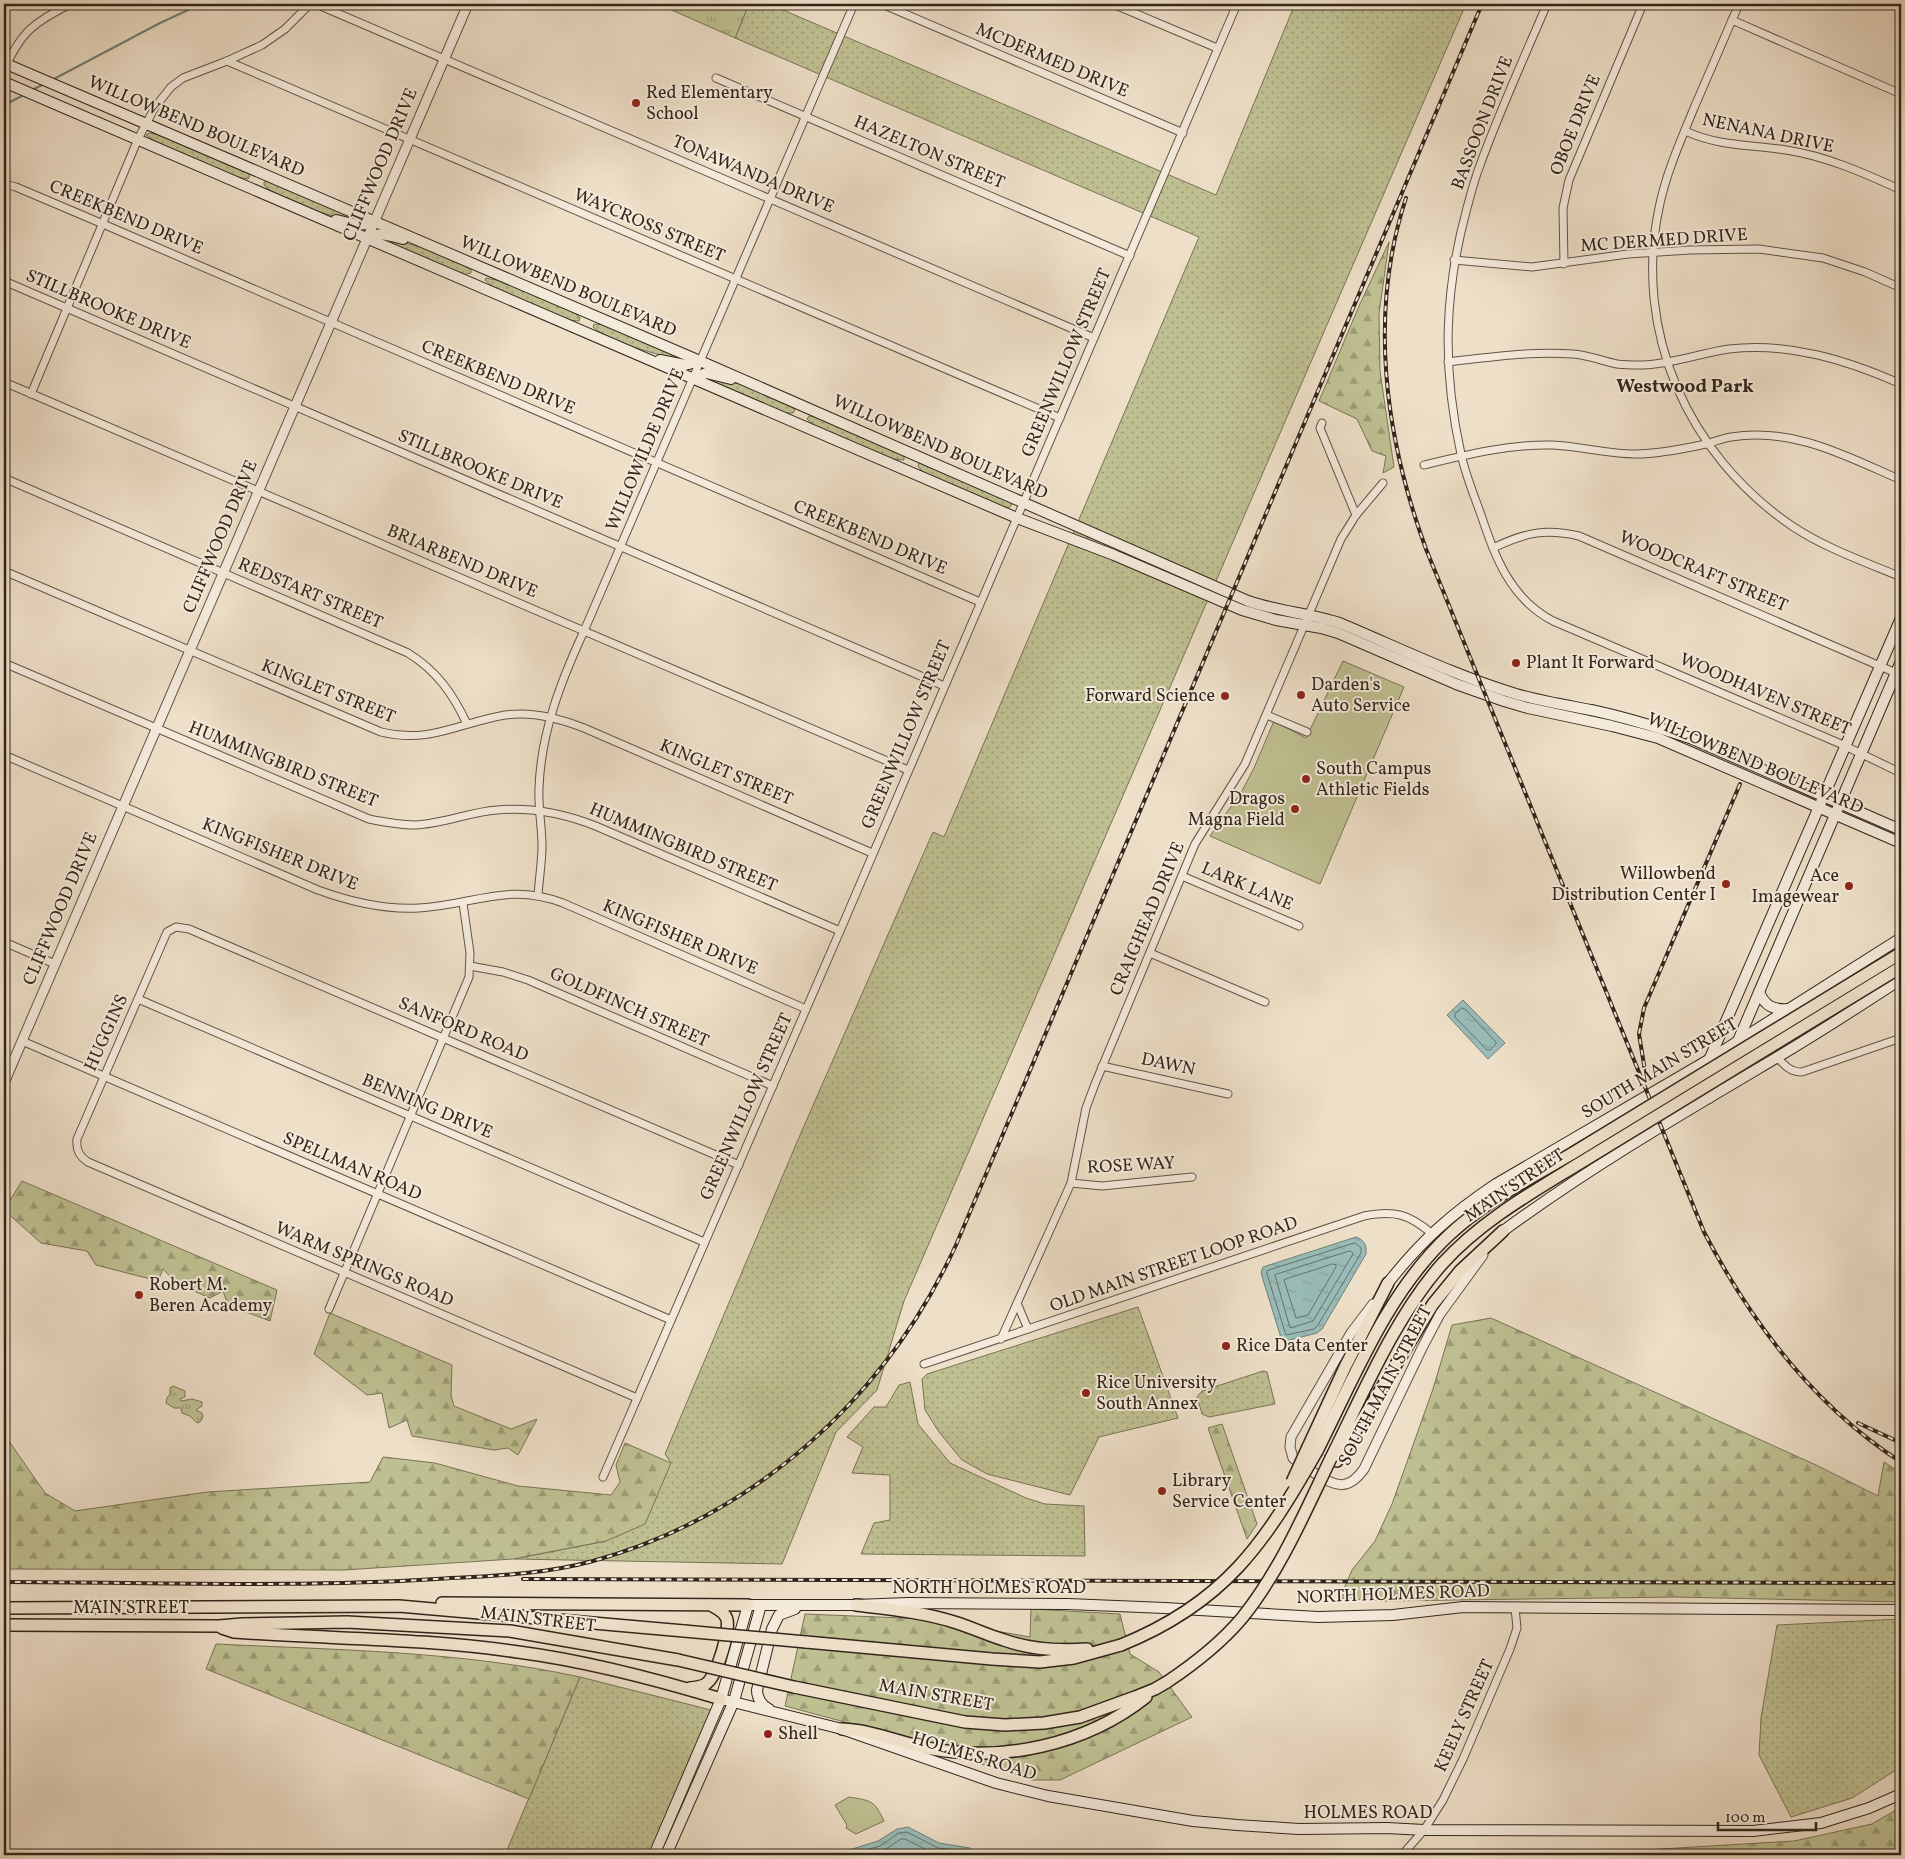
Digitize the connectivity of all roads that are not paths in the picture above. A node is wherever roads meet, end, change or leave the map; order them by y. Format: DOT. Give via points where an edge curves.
graph roads {
  1 [pos="70,4"];
  2 [pos="310,4"];
  3 [pos="316,4"];
  4 [pos="468,4"];
  5 [pos="854,4"];
  6 [pos="882,4"];
  7 [pos="1114,4"];
  8 [pos="1237,4"];
  9 [pos="1547,4"];
  10 [pos="1643,4"];
  11 [pos="1739,4"];
  12 [pos="1732,20"];
  13 [pos="1217,48"];
  14 [pos="444,58"];
  15 [pos="227,61"];
  16 [pos="5,66"];
  17 [pos="716,78"];
  18 [pos="4,82"];
  19 [pos="1901,94"];
  20 [pos="806,116"];
  21 [pos="146,122"];
  22 [pos="1685,131"];
  23 [pos="1182,133"];
  24 [pos="138,139"];
  25 [pos="410,139"];
  26 [pos="260,172"];
  27 [pos="4,184"];
  28 [pos="253,189"];
  29 [pos="1901,190"];
  30 [pos="770,198"];
  31 [pos="310,214"];
  32 [pos="374,222"];
  33 [pos="103,224"];
  34 [pos="367,238"];
  35 [pos="424,243"];
  36 [pos="1654,253"];
  37 [pos="1130,256"];
  38 [pos="1454,260"];
  39 [pos="1564,264"];
  40 [pos="482,268"];
  41 [pos="736,279"];
  42 [pos="4,281"];
  43 [pos="475,285"];
  44 [pos="1901,288"];
  45 [pos="67,308"];
  46 [pos="589,314"];
  47 [pos="331,322"];
  48 [pos="582,331"];
  49 [pos="1094,338"];
  50 [pos="639,356"];
  51 [pos="700,361"];
  52 [pos="1668,361"];
  53 [pos="1448,362"];
  54 [pos="693,378"];
  55 [pos="4,382"];
  56 [pos="1901,384"];
  57 [pos="761,387"];
  58 [pos="31,394"];
  59 [pos="295,406"];
  60 [pos="805,407"];
  61 [pos="1060,418"];
  62 [pos="798,423"];
  63 [pos="1322,423"];
  64 [pos="1708,443"];
  65 [pos="914,454"];
  66 [pos="1462,456"];
  67 [pos="657,462"];
  68 [pos="1424,465"];
  69 [pos="908,470"];
  70 [pos="4,478"];
  71 [pos="1901,480"];
  72 [pos="1383,483"];
  73 [pos="258,491"];
  74 [pos="1024,502"];
  75 [pos="1356,514"];
  76 [pos="1017,518"];
  77 [pos="1068,522"];
  78 [pos="621,547"];
  79 [pos="1493,548"];
  80 [pos="1116,550"];
  81 [pos="4,571"];
  82 [pos="223,573"];
  83 [pos="1901,578"];
  84 [pos="980,602"];
  85 [pos="1901,618"];
  86 [pos="1306,620"];
  87 [pos="584,631"];
  88 [pos="189,651"];
  89 [pos="1901,661"];
  90 [pos="4,663"];
  91 [pos="1880,666"];
  92 [pos="1896,672"];
  93 [pos="944,686"];
  94 [pos="1502,695"];
  95 [pos="1267,715"];
  96 [pos="550,717"];
  97 [pos="467,724"];
  98 [pos="156,729"];
  99 [pos="1306,732"];
  100 [pos="1690,738"];
  101 [pos="1846,746"];
  102 [pos="1685,749"];
  103 [pos="1861,753"];
  104 [pos="4,755"];
  105 [pos="908,770"];
  106 [pos="1901,773"];
  107 [pos="1824,796"];
  108 [pos="1840,803"];
  109 [pos="122,807"];
  110 [pos="1819,808"];
  111 [pos="539,810"];
  112 [pos="1835,815"];
  113 [pos="1901,830"];
  114 [pos="1901,843"];
  115 [pos="872,853"];
  116 [pos="4,859"];
  117 [pos="4,864"];
  118 [pos="1182,876"];
  119 [pos="538,896"];
  120 [pos="463,902"];
  121 [pos="1299,926"];
  122 [pos="176,927"];
  123 [pos="840,932"];
  124 [pos="1901,938"];
  125 [pos="1762,939"];
  126 [pos="4,942"];
  127 [pos="1778,946"];
  128 [pos="1150,953"];
  129 [pos="1901,953"];
  130 [pos="55,964"];
  131 [pos="470,966"];
  132 [pos="1901,967"];
  133 [pos="1901,980"];
  134 [pos="1759,992"];
  135 [pos="138,999"];
  136 [pos="1265,1002"];
  137 [pos="806,1009"];
  138 [pos="1788,1009"];
  139 [pos="444,1038"];
  140 [pos="1901,1038"];
  141 [pos="22,1041"];
  142 [pos="1738,1041"];
  143 [pos="1777,1057"];
  144 [pos="1710,1059"];
  145 [pos="1102,1066"];
  146 [pos="104,1076"];
  147 [pos="1675,1080"];
  148 [pos="4,1083"];
  149 [pos="773,1086"];
  150 [pos="1228,1094"];
  151 [pos="1709,1098"];
  152 [pos="1693,1107"];
  153 [pos="411,1116"];
  154 [pos="80,1156"];
  155 [pos="738,1165"];
  156 [pos="1192,1177"];
  157 [pos="1071,1183"];
  158 [pos="378,1194"];
  159 [pos="1503,1231"];
  160 [pos="1431,1233"];
  161 [pos="704,1242"];
  162 [pos="344,1273"];
  163 [pos="1388,1283"];
  164 [pos="1017,1303"];
  165 [pos="328,1310"];
  166 [pos="670,1320"];
  167 [pos="1028,1330"];
  168 [pos="1001,1338"];
  169 [pos="924,1364"];
  170 [pos="637,1398"];
  171 [pos="1313,1449"];
  172 [pos="1334,1459"];
  173 [pos="603,1477"];
  174 [pos="711,1604"];
  175 [pos="748,1605"];
  176 [pos="761,1605"];
  177 [pos="856,1605"];
  178 [pos="380,1606"];
  179 [pos="806,1606"];
  180 [pos="4,1608"];
  181 [pos="1514,1608"];
  182 [pos="1901,1610"];
  183 [pos="4,1625"];
  184 [pos="218,1626"];
  185 [pos="1116,1646"];
  186 [pos="686,1688"];
  187 [pos="1155,1689"];
  188 [pos="721,1699"];
  189 [pos="734,1702"];
  190 [pos="780,1713"];
  191 [pos="842,1729"];
  192 [pos="1901,1794"];
  193 [pos="678,1799"];
  194 [pos="689,1804"];
  195 [pos="1424,1830"];
  196 [pos="654,1855"];
  197 [pos="666,1855"];
  198 [pos="1402,1855"];
  1 -- 16 [label="street" via="33,25"];
  2 -- 15 [label="street" via="285,29 262,45"];
  3 -- 14 [label="street, TONAWANDA DRIVE"];
  4 -- 14 [label="street, CLIFFWOOD DRIVE"];
  5 -- 20 [label="street, WILLOWILDE DRIVE"];
  6 -- 23 [label="street, MCDERMED DRIVE"];
  7 -- 13 [label="street"];
  8 -- 13 [label="street, GREENWILLOW STREET"];
  9 -- 38 [label="street, BASSOON DRIVE" via="1478,169"];
  10 -- 39 [label="street, OBOE DRIVE" via="1569,180 1563,208"];
  11 -- 12 [label="street"];
  12 -- 19 [label="street"];
  12 -- 22 [label="street"];
  13 -- 23 [label="street, GREENWILLOW STREET"];
  14 -- 25 [label="street, CLIFFWOOD DRIVE"];
  14 -- 30 [label="street, TONAWANDA DRIVE"];
  15 -- 21 [label="street" via="183,78 171,87"];
  15 -- 25 [label="street, WAYCROSS STREET"];
  16 -- 21 [label="main road, WILLOWBEND BOULEVARD"];
  17 -- 20 [label="street, HAZELTON STREET"];
  18 -- 24 [label="main road, WILLOWBEND BOULEVARD"];
  20 -- 30 [label="street, WILLOWILDE DRIVE"];
  20 -- 37 [label="street, HAZELTON STREET"];
  21 -- 24 [label="street"];
  21 -- 26 [label="main road, WILLOWBEND BOULEVARD"];
  22 -- 29 [label="street, NENANA DRIVE" via="1719,143 1786,150 1820,158 1860,171"];
  22 -- 36 [label="street" via="1659,208"];
  23 -- 37 [label="street, GREENWILLOW STREET"];
  24 -- 28 [label="main road, WILLOWBEND BOULEVARD"];
  24 -- 33 [label="street"];
  25 -- 32 [label="street, CLIFFWOOD DRIVE"];
  25 -- 41 [label="street, WAYCROSS STREET"];
  26 -- 28 [label="main road"];
  26 -- 32 [label="main road, WILLOWBEND BOULEVARD"];
  27 -- 33 [label="street, CREEKBEND DRIVE"];
  28 -- 31 [label="main road, WILLOWBEND BOULEVARD"];
  30 -- 41 [label="street, WILLOWILDE DRIVE"];
  30 -- 49 [label="street, TONAWANDA DRIVE"];
  31 -- 32 [label="main road" via="361,225"];
  31 -- 34 [label="main road, WILLOWBEND BOULEVARD"];
  32 -- 34 [label="street, CLIFFWOOD DRIVE"];
  32 -- 35 [label="main road, WILLOWBEND BOULEVARD"];
  33 -- 45 [label="street"];
  33 -- 47 [label="street, CREEKBEND DRIVE"];
  34 -- 35 [label="main road" via="379,234"];
  34 -- 43 [label="main road, WILLOWBEND BOULEVARD"];
  34 -- 47 [label="street, CLIFFWOOD DRIVE"];
  35 -- 40 [label="main road, WILLOWBEND BOULEVARD"];
  36 -- 39 [label="street, MC DERMED DRIVE"];
  36 -- 44 [label="street, MC DERMED DRIVE" via="1745,249 1802,254 1842,264"];
  36 -- 52 [label="street" via="1655,317"];
  37 -- 49 [label="street, GREENWILLOW STREET"];
  38 -- 39 [label="street, MC DERMED DRIVE" via="1532,267"];
  38 -- 53 [label="street, BASSOON DRIVE" via="1447,334"];
  40 -- 43 [label="main road"];
  40 -- 46 [label="main road, WILLOWBEND BOULEVARD"];
  41 -- 51 [label="street, WILLOWILDE DRIVE"];
  41 -- 61 [label="street, WAYCROSS STREET"];
  42 -- 45 [label="street, STILLBROOKE DRIVE"];
  43 -- 48 [label="main road, WILLOWBEND BOULEVARD"];
  45 -- 58 [label="street"];
  45 -- 59 [label="street, STILLBROOKE DRIVE"];
  46 -- 48 [label="main road"];
  46 -- 51 [label="main road, WILLOWBEND BOULEVARD"];
  47 -- 59 [label="street, CLIFFWOOD DRIVE"];
  47 -- 67 [label="street, CREEKBEND DRIVE"];
  48 -- 50 [label="main road, WILLOWBEND BOULEVARD"];
  49 -- 61 [label="street, GREENWILLOW STREET"];
  50 -- 51 [label="main road" via="685,365"];
  50 -- 54 [label="main road, WILLOWBEND BOULEVARD"];
  51 -- 54 [label="street, WILLOWILDE DRIVE"];
  51 -- 57 [label="main road, WILLOWBEND BOULEVARD"];
  52 -- 53 [label="street" via="1646,365 1619,364 1576,354 1542,352"];
  52 -- 56 [label="street" via="1731,349 1782,349 1839,360"];
  52 -- 64 [label="street" via="1688,411"];
  53 -- 66 [label="street, BASSOON DRIVE"];
  54 -- 57 [label="main road" via="706,373"];
  54 -- 62 [label="main road, WILLOWBEND BOULEVARD"];
  54 -- 67 [label="street, WILLOWILDE DRIVE"];
  55 -- 58 [label="street, BRIARBEND DRIVE"];
  57 -- 60 [label="main road, WILLOWBEND BOULEVARD"];
  58 -- 73 [label="street, BRIARBEND DRIVE"];
  59 -- 73 [label="street, CLIFFWOOD DRIVE"];
  59 -- 78 [label="street, STILLBROOKE DRIVE"];
  60 -- 62 [label="main road"];
  60 -- 65 [label="main road, WILLOWBEND BOULEVARD"];
  61 -- 74 [label="street, GREENWILLOW STREET"];
  62 -- 69 [label="main road, WILLOWBEND BOULEVARD"];
  63 -- 75 [label="street" via="1320,428"];
  64 -- 66 [label="street" via="1642,454 1538,445"];
  64 -- 71 [label="street" via="1746,435 1780,435 1807,441"];
  64 -- 83 [label="street" via="1745,488 1794,527 1821,543"];
  65 -- 69 [label="main road"];
  65 -- 74 [label="main road, WILLOWBEND BOULEVARD"];
  66 -- 68 [label="street"];
  66 -- 79 [label="street, BASSOON DRIVE"];
  67 -- 78 [label="street, WILLOWILDE DRIVE"];
  67 -- 84 [label="street, CREEKBEND DRIVE"];
  69 -- 76 [label="main road, WILLOWBEND BOULEVARD"];
  70 -- 82 [label="street, REDSTART STREET"];
  72 -- 75 [label="street, CRAIGHEAD DRIVE"];
  73 -- 82 [label="street, CLIFFWOOD DRIVE"];
  73 -- 87 [label="street, BRIARBEND DRIVE"];
  74 -- 76 [label="street, GREENWILLOW STREET"];
  74 -- 77 [label="main road, WILLOWBEND BOULEVARD"];
  75 -- 86 [label="street, CRAIGHEAD DRIVE" via="1341,539"];
  76 -- 77 [label="main road" via="1026,511"];
  76 -- 80 [label="main road, WILLOWBEND BOULEVARD"];
  76 -- 84 [label="street, GREENWILLOW STREET"];
  77 -- 80 [label="main road, WILLOWBEND BOULEVARD"];
  78 -- 87 [label="street, WILLOWILDE DRIVE"];
  78 -- 93 [label="street, STILLBROOKE DRIVE"];
  79 -- 91 [label="street, WOODCRAFT STREET" via="1526,534 1544,531 1579,536"];
  79 -- 101 [label="street, WOODHAVEN STREET" via="1512,585 1539,614"];
  80 -- 86 [label="main road, WILLOWBEND BOULEVARD"];
  81 -- 88 [label="street, KINGLET STREET"];
  82 -- 88 [label="street, CLIFFWOOD DRIVE"];
  82 -- 97 [label="street, REDSTART STREET" via="408,653 438,676"];
  84 -- 93 [label="street, GREENWILLOW STREET"];
  85 -- 91 [label="main road"];
  86 -- 94 [label="main road, WILLOWBEND BOULEVARD" via="1325,618 1352,634 1461,674"];
  86 -- 95 [label="street, CRAIGHEAD DRIVE"];
  87 -- 96 [label="street, WILLOWILDE DRIVE" via="565,672"];
  87 -- 105 [label="street, BRIARBEND DRIVE"];
  88 -- 97 [label="street, KINGLET STREET" via="381,732 414,737"];
  88 -- 98 [label="street, CLIFFWOOD DRIVE"];
  89 -- 92 [label="main road"];
  90 -- 98 [label="street, HUMMINGBIRD STREET"];
  91 -- 92 [label="street, WOODCRAFT STREET"];
  91 -- 101 [label="main road"];
  92 -- 103 [label="main road"];
  93 -- 105 [label="street, GREENWILLOW STREET"];
  94 -- 100 [label="main road, WILLOWBEND BOULEVARD" via="1639,721"];
  94 -- 102 [label="main road, WILLOWBEND BOULEVARD" via="1528,708 1632,730"];
  95 -- 99 [label="street"];
  95 -- 118 [label="street, CRAIGHEAD DRIVE" via="1245,764 1201,834"];
  96 -- 97 [label="street, KINGLET STREET" via="507,715"];
  96 -- 111 [label="street, WILLOWILDE DRIVE" via="541,764"];
  96 -- 115 [label="street, KINGLET STREET" via="584,728"];
  98 -- 109 [label="street, CLIFFWOOD DRIVE"];
  98 -- 111 [label="street, HUMMINGBIRD STREET" via="353,813 377,820 414,825 496,810"];
  100 -- 102 [label="main road"];
  100 -- 107 [label="main road, WILLOWBEND BOULEVARD"];
  101 -- 103 [label="street, WOODHAVEN STREET"];
  101 -- 107 [label="main road"];
  102 -- 110 [label="main road, WILLOWBEND BOULEVARD"];
  103 -- 106 [label="street, WOODHAVEN STREET"];
  103 -- 108 [label="main road"];
  104 -- 109 [label="street, KINGFISHER DRIVE"];
  105 -- 115 [label="street, GREENWILLOW STREET"];
  107 -- 108 [label="main road, WILLOWBEND BOULEVARD"];
  107 -- 110 [label="main road"];
  108 -- 112 [label="main road"];
  108 -- 113 [label="main road, WILLOWBEND BOULEVARD"];
  109 -- 120 [label="street, KINGFISHER DRIVE" via="348,901 407,909"];
  109 -- 130 [label="street, CLIFFWOOD DRIVE"];
  110 -- 112 [label="main road, WILLOWBEND BOULEVARD"];
  110 -- 125 [label="main road"];
  111 -- 119 [label="street, WILLOWILDE DRIVE" via="542,846"];
  111 -- 123 [label="street, HUMMINGBIRD STREET" via="592,824"];
  112 -- 114 [label="main road, WILLOWBEND BOULEVARD"];
  112 -- 127 [label="main road"];
  115 -- 123 [label="street, GREENWILLOW STREET"];
  116 -- 117 [label="street"];
  118 -- 121 [label="street, LARK LANE"];
  118 -- 128 [label="street, CRAIGHEAD DRIVE"];
  119 -- 120 [label="street, KINGFISHER DRIVE" via="503,894"];
  119 -- 137 [label="street, KINGFISHER DRIVE" via="563,903"];
  120 -- 131 [label="street"];
  122 -- 135 [label="street, HUGGINS" via="167,932"];
  122 -- 139 [label="street, SANFORD ROAD" via="183,926"];
  123 -- 137 [label="street, GREENWILLOW STREET"];
  124 -- 138 [label="main road, SOUTH MAIN STREET"];
  125 -- 127 [label="main road"];
  125 -- 144 [label="main road"];
  126 -- 130 [label="street"];
  127 -- 134 [label="main road"];
  128 -- 136 [label="street"];
  128 -- 145 [label="street, CRAIGHEAD DRIVE"];
  129 -- 171 [label="highway, MAIN STREET, bridge" via="1494,1200 1450,1234 1409,1280 1384,1319"];
  130 -- 141 [label="street, CLIFFWOOD DRIVE"];
  131 -- 139 [label="street"];
  131 -- 149 [label="street, GOLDFINCH STREET" via="528,980"];
  132 -- 172 [label="highway, MAIN STREET, bridge" via="1507,1208 1483,1226 1424,1286 1398,1328"];
  133 -- 143 [label="main road, SOUTH MAIN STREET"];
  134 -- 138 [label="main road" via="1770,1008"];
  134 -- 142 [label="main road"];
  135 -- 146 [label="street, HUGGINS"];
  135 -- 153 [label="street, BENNING DRIVE"];
  137 -- 149 [label="street, GREENWILLOW STREET"];
  138 -- 142 [label="main road, SOUTH MAIN STREET"];
  139 -- 153 [label="street"];
  139 -- 155 [label="street, SANFORD ROAD"];
  140 -- 143 [label="street" via="1802,1072 1787,1068"];
  141 -- 146 [label="street, SPELLMAN ROAD"];
  141 -- 148 [label="street, CLIFFWOOD DRIVE"];
  142 -- 144 [label="main road, SOUTH MAIN STREET"];
  142 -- 151 [label="main road"];
  143 -- 151 [label="main road, SOUTH MAIN STREET"];
  144 -- 147 [label="main road, SOUTH MAIN STREET"];
  145 -- 150 [label="street, DAWN"];
  145 -- 157 [label="street, CRAIGHEAD DRIVE" via="1086,1108"];
  146 -- 154 [label="street, HUGGINS" via="77,1139"];
  146 -- 158 [label="street, SPELLMAN ROAD"];
  147 -- 152 [label="main road"];
  147 -- 160 [label="main road, SOUTH MAIN STREET" via="1496,1184"];
  149 -- 155 [label="street, GREENWILLOW STREET"];
  151 -- 152 [label="main road, SOUTH MAIN STREET"];
  152 -- 159 [label="main road, SOUTH MAIN STREET"];
  153 -- 158 [label="street"];
  153 -- 161 [label="street, BENNING DRIVE"];
  154 -- 162 [label="street, WARM SPRINGS ROAD"];
  155 -- 161 [label="street, GREENWILLOW STREET"];
  156 -- 157 [label="street, ROSE WAY" via="1102,1186"];
  157 -- 164 [label="street, CRAIGHEAD DRIVE"];
  158 -- 162 [label="street"];
  158 -- 166 [label="street, SPELLMAN ROAD"];
  159 -- 163 [label="street, SOUTH MAIN STREET" via="1440,1314 1364,1469 1358,1478 1339,1486 1293,1458 1290,1448 1292,1437 1351,1333"];
  159 -- 172 [label="highway" via="1460,1270 1432,1304"];
  160 -- 163 [label="main road, SOUTH MAIN STREET"];
  160 -- 167 [label="street, OLD MAIN STREET LOOP ROAD" via="1415,1220 1399,1214 1364,1216"];
  161 -- 166 [label="street, GREENWILLOW STREET"];
  162 -- 165 [label="street"];
  162 -- 170 [label="street, WARM SPRINGS ROAD"];
  163 -- 171 [label="highway" via="1345,1367"];
  164 -- 167 [label="street"];
  164 -- 168 [label="street, CRAIGHEAD DRIVE"];
  166 -- 170 [label="street, GREENWILLOW STREET"];
  167 -- 168 [label="street, OLD MAIN STREET LOOP ROAD"];
  168 -- 169 [label="street, OLD MAIN STREET LOOP ROAD"];
  170 -- 173 [label="street, GREENWILLOW STREET"];
  171 -- 185 [label="highway, MAIN STREET, bridge" via="1267,1533 1237,1570 1201,1601 1163,1626"];
  172 -- 187 [label="highway, MAIN STREET, bridge" via="1266,1584 1242,1618 1208,1652"];
  174 -- 175 [label="highway"];
  174 -- 178 [label="highway" via="431,1603"];
  174 -- 186 [label="highway" via="726,1616 728,1622 718,1667 707,1684"];
  175 -- 176 [label="main road"];
  175 -- 188 [label="main road"];
  176 -- 179 [label="main road"];
  176 -- 189 [label="main road"];
  177 -- 179 [label="main road"];
  177 -- 181 [label="main road, NORTH HOLMES ROAD" via="908,1602 1068,1604 1318,1617 1393,1615 1463,1607"];
  177 -- 185 [label="highway" via="928,1614 1023,1645 1075,1650"];
  178 -- 180 [label="highway, MAIN STREET"];
  178 -- 185 [label="highway, MAIN STREET, bridge" via="1040,1662 1074,1658"];
  179 -- 190 [label="main road" via="783,1613 776,1619 756,1690 765,1707"];
  181 -- 182 [label="main road, NORTH HOLMES ROAD"];
  181 -- 195 [label="street, KEELY STREET" via="1516,1628 1510,1649 1463,1759"];
  183 -- 184 [label="highway, MAIN STREET"];
  184 -- 186 [label="highway" via="234,1632 456,1645 517,1652"];
  184 -- 187 [label="highway, MAIN STREET, bridge" via="346,1622 510,1631 678,1660 965,1722 1005,1725 1080,1717"];
  186 -- 188 [label="highway"];
  187 -- 191 [label="highway" via="1110,1721 1067,1739 1024,1750 993,1752 929,1748 863,1731"];
  188 -- 189 [label="main road"];
  188 -- 193 [label="main road"];
  189 -- 190 [label="main road"];
  189 -- 194 [label="main road"];
  190 -- 191 [label="main road"];
  191 -- 195 [label="main road, HOLMES ROAD" via="996,1783 1048,1796 1237,1826"];
  192 -- 195 [label="main road, HOLMES ROAD" via="1870,1808 1821,1823 1753,1831"];
  193 -- 194 [label="main road"];
  193 -- 196 [label="main road"];
  194 -- 197 [label="main road"];
  195 -- 198 [label="street, KEELY STREET"];
}
